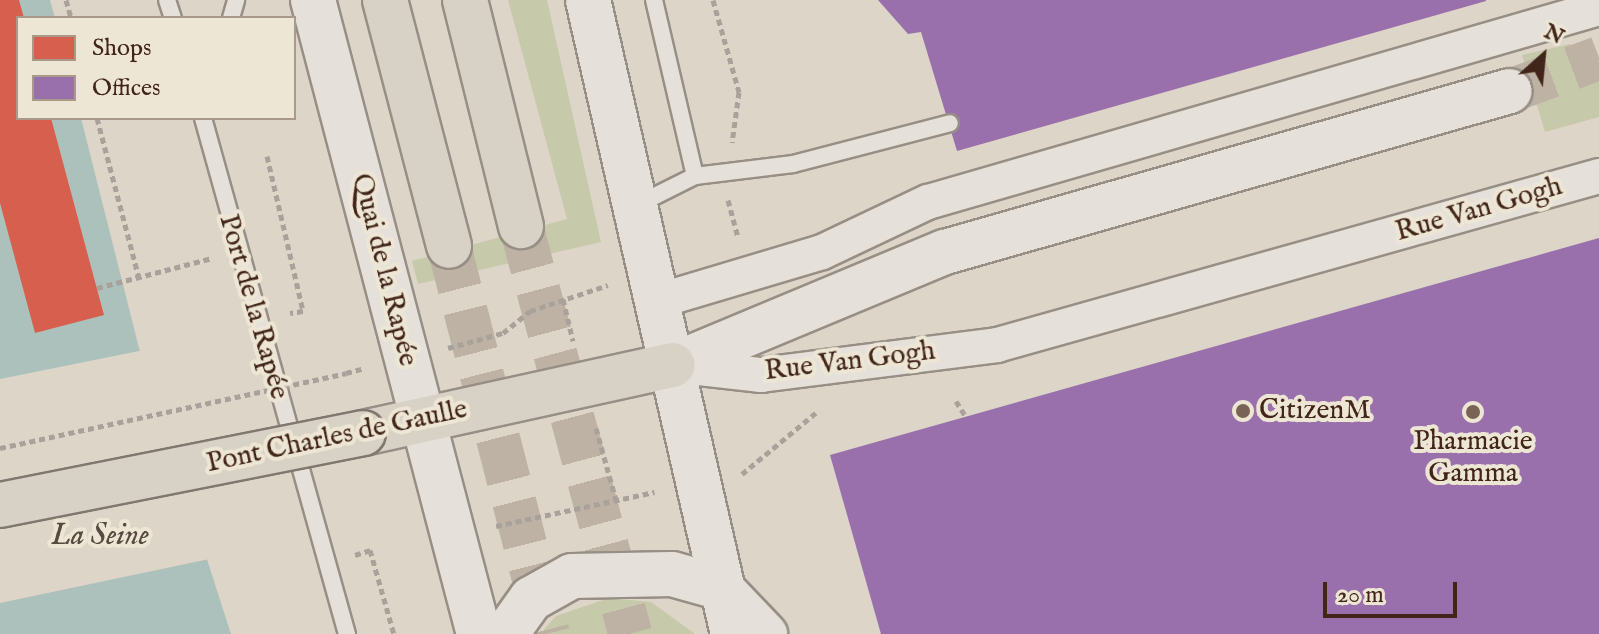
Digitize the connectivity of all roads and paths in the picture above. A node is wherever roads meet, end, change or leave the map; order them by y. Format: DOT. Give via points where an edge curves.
graph roads {
  1 [pos="313,0"];
  2 [pos="385,0"];
  3 [pos="465,0"];
  4 [pos="588,0"];
  5 [pos="654,0"];
  6 [pos="713,0"];
  7 [pos="1599,8"];
  8 [pos="1510,91"];
  9 [pos="98,120"];
  10 [pos="204,120"];
  11 [pos="950,123"];
  12 [pos="267,156"];
  13 [pos="728,172"];
  14 [pos="695,176"];
  15 [pos="1599,176"];
  16 [pos="636,206"];
  17 [pos="521,226"];
  18 [pos="449,246"];
  19 [pos="740,246"];
  20 [pos="237,252"];
  21 [pos="139,278"];
  22 [pos="619,281"];
  23 [pos="97,288"];
  24 [pos="563,299"];
  25 [pos="658,301"];
  26 [pos="303,311"];
  27 [pos="573,339"];
  28 [pos="440,351"];
  29 [pos="673,365"];
  30 [pos="346,373"];
  31 [pos="956,401"];
  32 [pos="823,406"];
  33 [pos="966,417"];
  34 [pos="422,420"];
  35 [pos="598,434"];
  36 [pos="0,448"];
  37 [pos="730,476"];
  38 [pos="672,488"];
  39 [pos="616,500"];
  40 [pos="0,505"];
  41 [pos="487,527"];
  42 [pos="370,550"];
  43 [pos="722,588"];
  44 [pos="347,634"];
  45 [pos="394,634"];
  46 [pos="479,634"];
  47 [pos="506,634"];
  48 [pos="733,634"];
  49 [pos="766,634"];
  1 -- 34 [label="main road, Quai de la Rapée"];
  2 -- 18 [label="main road"];
  3 -- 17 [label="main road"];
  4 -- 16 [label="main road"];
  5 -- 14 [label="lane"];
  6 -- 13 [label="path" via="739,92"];
  7 -- 25 [label="street" via="928,202 822,252"];
  8 -- 29 [label="main road, Rue Van Gogh" via="945,252"];
  9 -- 21 [label="path"];
  10 -- 20 [label="lane, Port de la Rapée"];
  11 -- 13 [label="lane" via="793,164"];
  12 -- 26 [label="path"];
  13 -- 14 [label="lane"];
  13 -- 19 [label="path"];
  14 -- 16 [label="lane"];
  15 -- 29 [label="street, Rue Van Gogh" via="997,345 761,375"];
  16 -- 25 [label="main road"];
  20 -- 21 [label="path"];
  20 -- 44 [label="lane, Port de la Rapée"];
  21 -- 23 [label="path"];
  22 -- 24 [label="path, Quai de la Rapée"];
  24 -- 27 [label="path"];
  24 -- 28 [label="path, Quai de la Rapée" via="530,311 503,333"];
  25 -- 29 [label="main road"];
  29 -- 34 [label="main road, Pont Charles de Gaulle"];
  29 -- 43 [label="main road"];
  30 -- 36 [label="path, bridge"];
  31 -- 33 [label="path"];
  32 -- 37 [label="path, Rue Van Gogh" via="753,472"];
  34 -- 40 [label="main road, Pont Charles de Gaulle, bridge"];
  34 -- 46 [label="main road, Quai de la Rapée"];
  35 -- 39 [label="path"];
  38 -- 39 [label="path"];
  39 -- 41 [label="path"];
  42 -- 45 [label="path"];
  43 -- 47 [label="main road" via="672,574 572,576 531,599"];
  43 -- 48 [label="main road"];
  43 -- 49 [label="street"];
}
